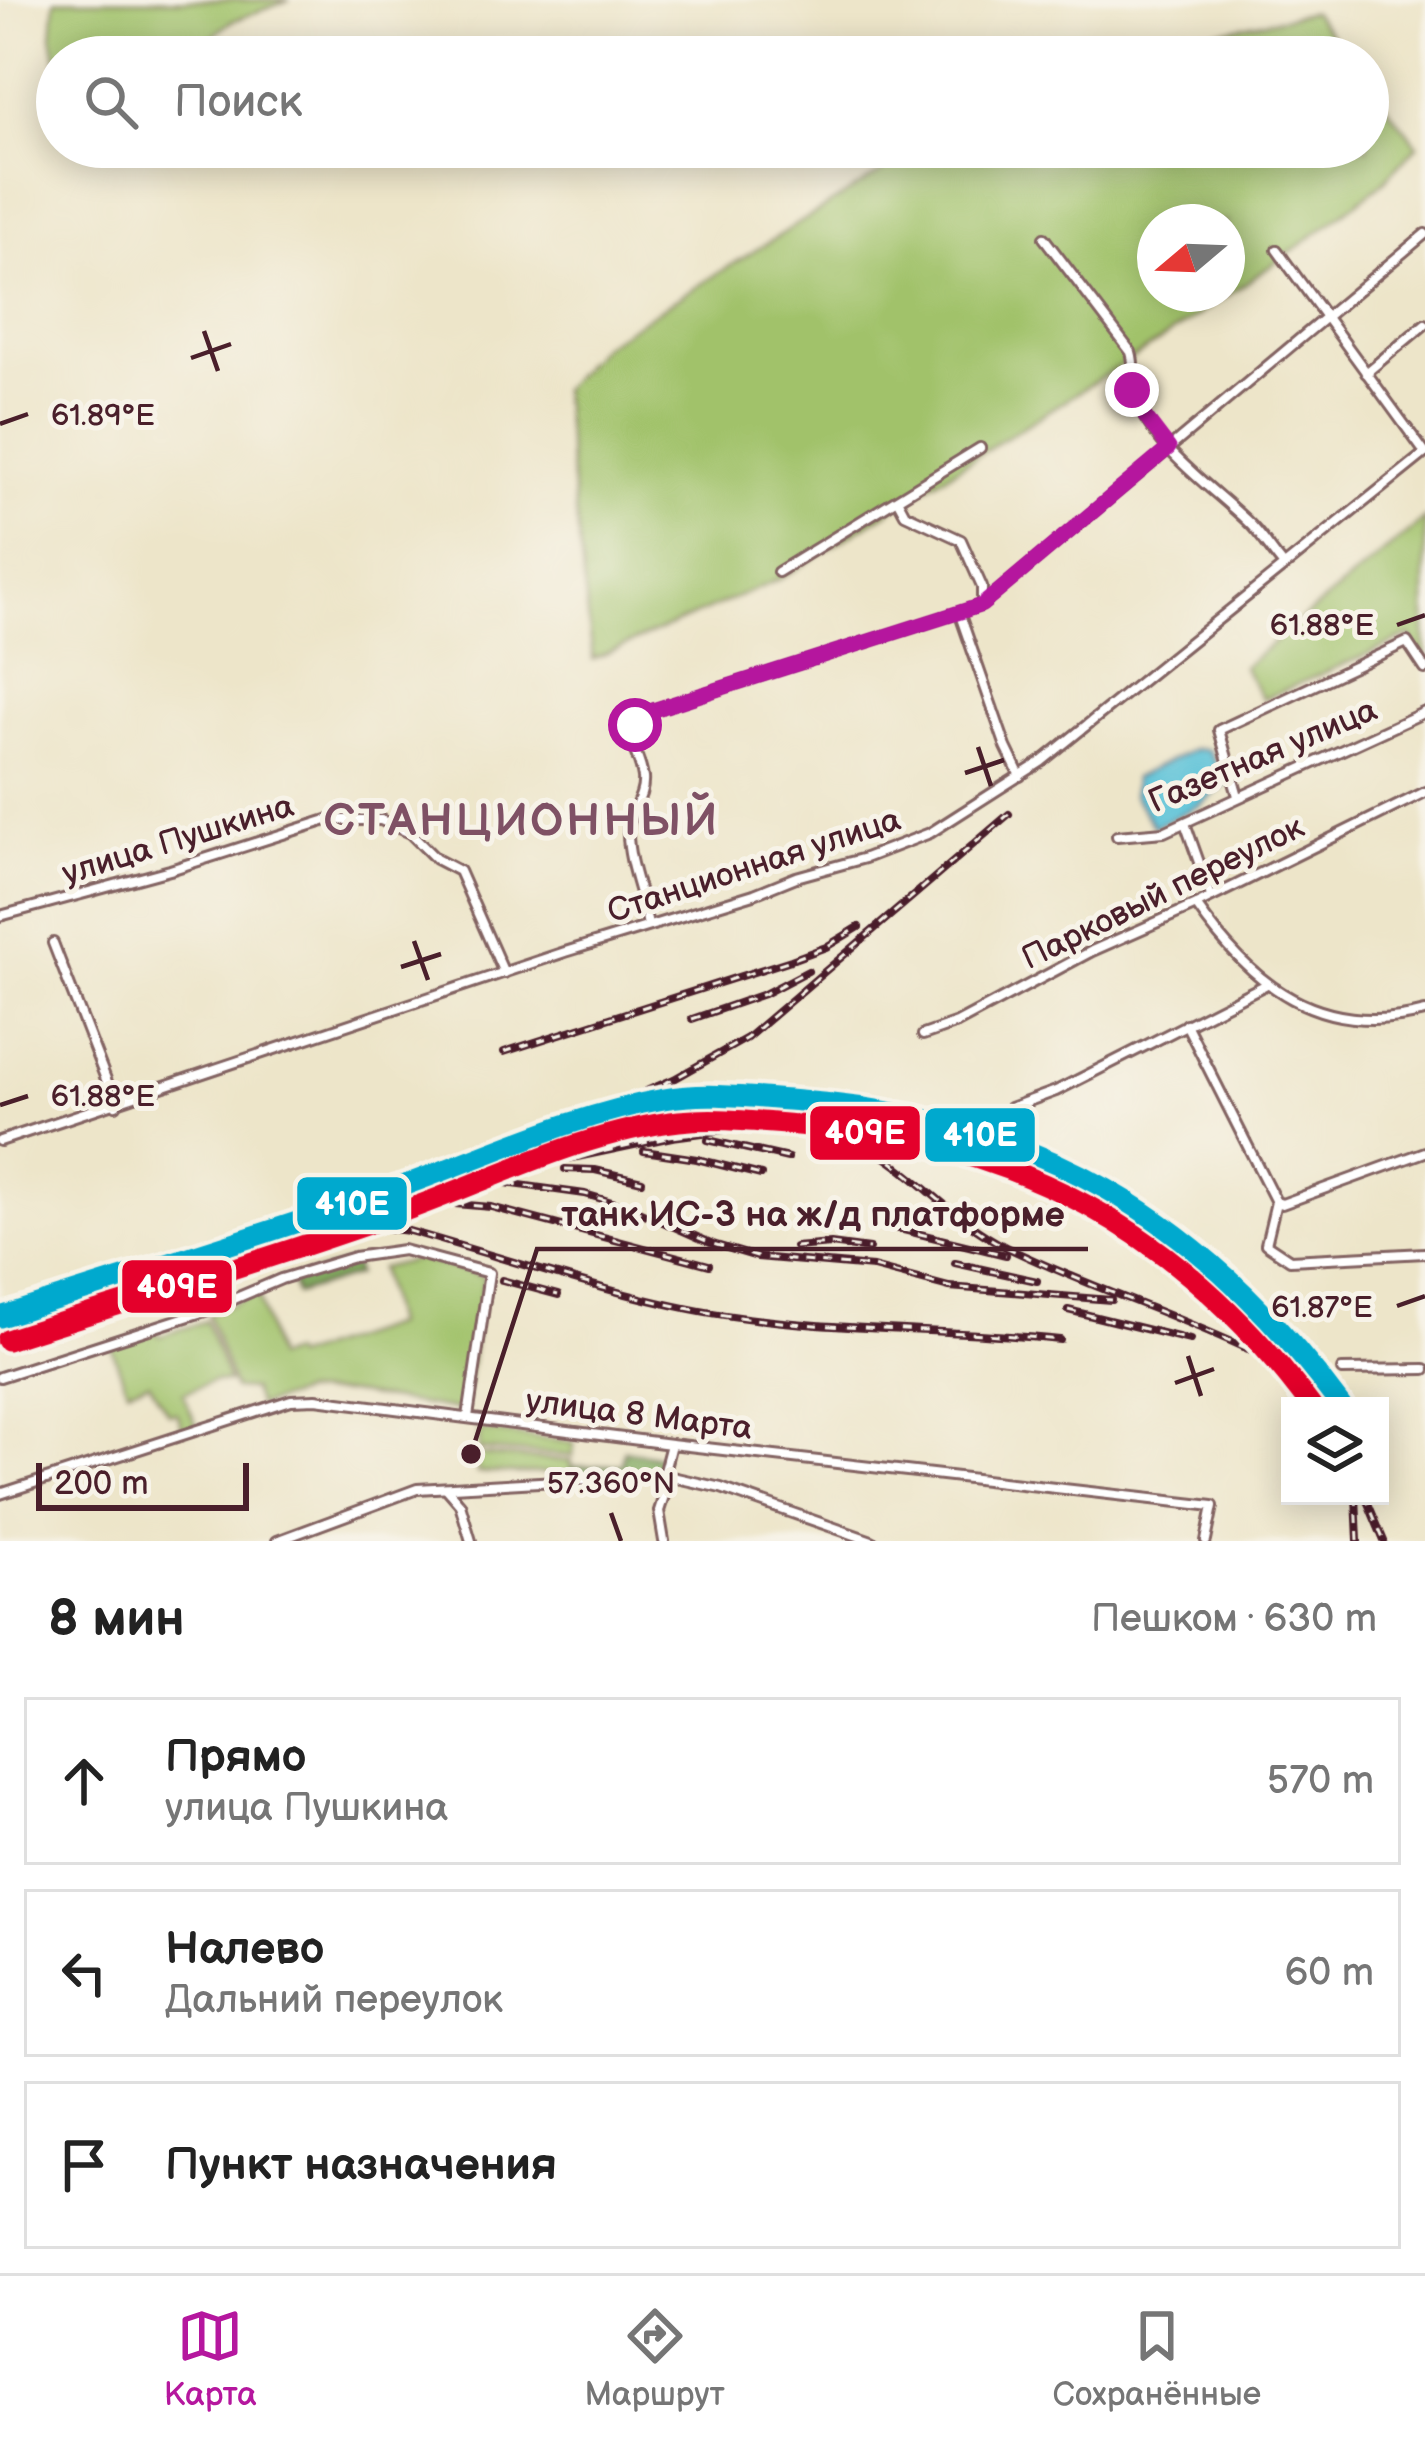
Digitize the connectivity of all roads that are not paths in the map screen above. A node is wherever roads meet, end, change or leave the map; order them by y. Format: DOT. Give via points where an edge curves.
graph roads {
  1 [pos="1425,234"];
  2 [pos="1044,238"];
  3 [pos="1277,250"];
  4 [pos="1327,315"];
  5 [pos="1425,324"];
  6 [pos="1366,374"];
  7 [pos="980,448"];
  8 [pos="1169,448"];
  9 [pos="1425,453"];
  10 [pos="898,501"];
  11 [pos="1283,565"];
  12 [pos="778,572"];
  13 [pos="982,605"];
  14 [pos="960,614"];
  15 [pos="1425,669"];
  16 [pos="1425,712"];
  17 [pos="1019,776"];
  18 [pos="1425,792"];
  19 [pos="1238,796"];
  20 [pos="1185,823"];
  21 [pos="1117,836"];
  22 [pos="1210,896"];
  23 [pos="1196,905"];
  24 [pos="0,916"];
  25 [pos="648,926"];
  26 [pos="53,943"];
  27 [pos="504,973"];
  28 [pos="1265,985"];
  29 [pos="1425,1012"];
  30 [pos="1186,1024"];
  31 [pos="923,1035"];
  32 [pos="116,1105"];
  33 [pos="1010,1108"];
  34 [pos="0,1141"];
  35 [pos="1425,1152"];
  36 [pos="1276,1202"];
  37 [pos="1425,1253"];
  38 [pos="1425,1369"];
  39 [pos="1342,1370"];
  40 [pos="0,1377"];
  41 [pos="468,1417"];
  42 [pos="670,1444"];
  43 [pos="666,1476"];
  44 [pos="446,1488"];
  45 [pos="0,1494"];
  46 [pos="277,1541"];
  47 [pos="471,1541"];
  48 [pos="664,1541"];
  49 [pos="872,1541"];
  50 [pos="1206,1541"];
  1 -- 4 [label="street"];
  2 -- 8 [label="street" via="1131,352 1132,390"];
  3 -- 4 [label="street"];
  4 -- 6 [label="street"];
  4 -- 8 [label="street"];
  5 -- 6 [label="street"];
  6 -- 9 [label="street"];
  7 -- 10 [label="street"];
  8 -- 11 [label="street"];
  8 -- 13 [label="street"];
  9 -- 11 [label="street, Станционная улица"];
  10 -- 12 [label="street"];
  10 -- 13 [label="street" via="905,514 961,540"];
  11 -- 17 [label="street, Станционная улица"];
  13 -- 14 [label="street"];
  14 -- 17 [label="street"];
  14 -- 25 [label="street" via="650,711 635,725 631,747 643,778 627,826"];
  15 -- 19 [label="street" via="1406,642 1219,730"];
  16 -- 19 [label="street, Газетная улица"];
  17 -- 25 [label="street, Станционная улица" via="930,832"];
  18 -- 22 [label="street, Парковый переулок"];
  19 -- 20 [label="street, Газетная улица"];
  20 -- 21 [label="street, Газетная улица"];
  20 -- 22 [label="street"];
  22 -- 23 [label="street, Парковый переулок"];
  23 -- 28 [label="street"];
  23 -- 31 [label="street, Парковый переулок"];
  24 -- 27 [label="street, улица Пушкина" via="327,820 381,820 459,872"];
  25 -- 27 [label="street, Станционная улица"];
  26 -- 32 [label="street"];
  27 -- 32 [label="street, Станционная улица"];
  28 -- 29 [label="street" via="1352,1019"];
  28 -- 30 [label="street"];
  30 -- 33 [label="street"];
  30 -- 36 [label="street"];
  32 -- 34 [label="street, Станционная улица"];
  35 -- 36 [label="street"];
  36 -- 37 [label="street" via="1266,1244 1290,1260"];
  38 -- 39 [label="street"];
  40 -- 41 [label="street" via="281,1279 403,1250 489,1273"];
  41 -- 42 [label="street, улица 8 Марта"];
  41 -- 45 [label="street, улица 8 Марта" via="291,1400"];
  42 -- 43 [label="street"];
  42 -- 50 [label="street, улица 8 Марта" via="1213,1506"];
  43 -- 44 [label="street"];
  43 -- 48 [label="street"];
  43 -- 49 [label="street"];
  44 -- 46 [label="street" via="417,1489"];
  44 -- 47 [label="street"];
}
